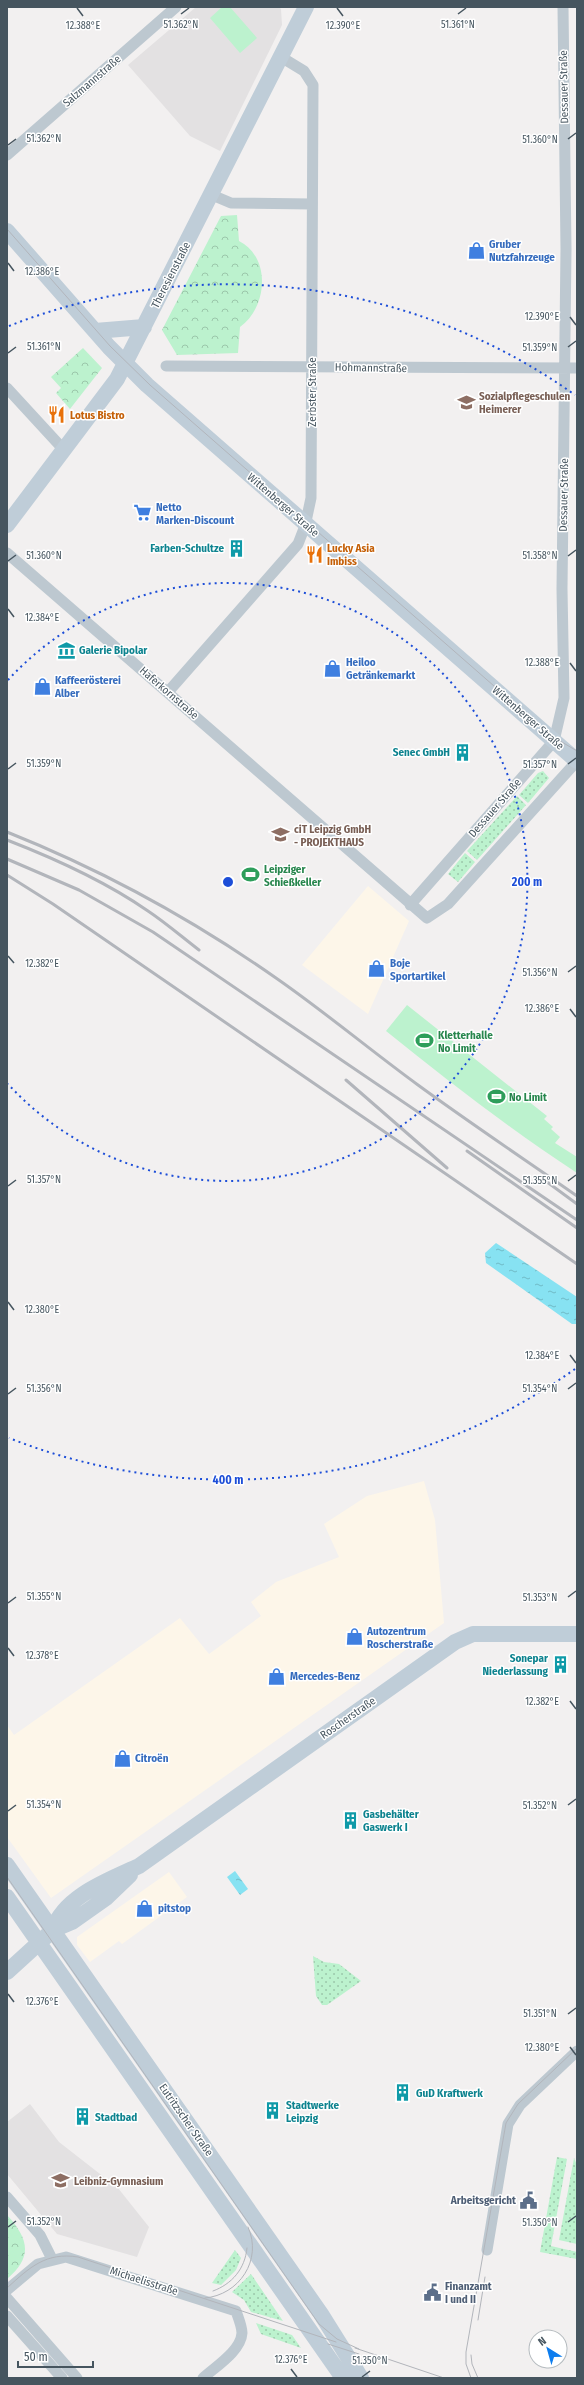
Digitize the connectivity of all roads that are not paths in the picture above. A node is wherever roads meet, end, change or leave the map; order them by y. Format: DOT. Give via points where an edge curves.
graph roads {
  1 [pos="176,7"];
  2 [pos="306,7"];
  3 [pos="563,7"];
  4 [pos="281,56"];
  5 [pos="7,155"];
  6 [pos="212,195"];
  7 [pos="312,204"];
  8 [pos="7,231"];
  9 [pos="144,327"];
  10 [pos="94,331"];
  11 [pos="125,364"];
  12 [pos="166,366"];
  13 [pos="312,366"];
  14 [pos="565,368"];
  15 [pos="577,368"];
  16 [pos="7,388"];
  17 [pos="64,450"];
  18 [pos="305,524"];
  19 [pos="7,525"];
  20 [pos="7,553"];
  21 [pos="168,692"];
  22 [pos="554,741"];
  23 [pos="576,760"];
  24 [pos="410,905"];
  25 [pos="577,1634"];
  26 [pos="7,1865"];
  27 [pos="7,1897"];
  28 [pos="52,1930"];
  29 [pos="39,1943"];
  30 [pos="7,1972"];
  31 [pos="577,2051"];
  32 [pos="7,2197"];
  33 [pos="487,2250"];
  34 [pos="52,2259"];
  35 [pos="7,2290"];
  36 [pos="7,2298"];
  37 [pos="7,2316"];
  38 [pos="62,2378"];
  39 [pos="77,2378"];
  40 [pos="203,2378"];
  41 [pos="343,2378"];
  42 [pos="361,2378"];
  1 -- 5 [label="street, Salzmannstraße"];
  2 -- 4 [label="main road, Theresienstraße"];
  3 -- 14 [label="street, Dessauer Straße"];
  4 -- 6 [label="main road, Theresienstraße"];
  4 -- 7 [label="street, Zerbster Straße" via="302,69 310,78 314,93"];
  6 -- 7 [label="street" via="231,203"];
  6 -- 9 [label="main road, Theresienstraße"];
  7 -- 13 [label="street, Zerbster Straße"];
  8 -- 10 [label="main road, Wittenberger Straße"];
  9 -- 10 [label="main road"];
  9 -- 11 [label="main road, Theresienstraße"];
  10 -- 11 [label="main road, Wittenberger Straße"];
  11 -- 17 [label="main road, Theresienstraße" via="117,379"];
  11 -- 18 [label="main road, Wittenberger Straße"];
  12 -- 13 [label="street, Hohmannstraße"];
  13 -- 14 [label="street, Hohmannstraße"];
  13 -- 18 [label="street, Zerbster Straße" via="311,498"];
  14 -- 15 [label="street, Hohmannstraße"];
  14 -- 22 [label="street, Dessauer Straße" via="562,589 564,690"];
  16 -- 17 [label="street"];
  17 -- 19 [label="main road, Theresienstraße"];
  18 -- 21 [label="street, Zerbster Straße" via="298,544"];
  18 -- 22 [label="main road, Wittenberger Straße"];
  20 -- 21 [label="street, Haferkornstraße"];
  21 -- 24 [label="street, Haferkornstraße"];
  22 -- 23 [label="main road, Wittenberger Straße"];
  22 -- 24 [label="street, Dessauer Straße"];
  23 -- 24 [label="street" via="448,904 427,918"];
  25 -- 28 [label="main road, Roscherstraße" via="473,1634 463,1638 139,1866 97,1885 63,1910"];
  26 -- 28 [label="main road, Eutritzscher Straße"];
  27 -- 29 [label="main road, Eutritzscher Straße"];
  28 -- 29 [label="main road, Roscherstraße"];
  28 -- 42 [label="main road, Eutritzscher Straße" via="317,2307"];
  29 -- 30 [label="main road, Roscherstraße"];
  29 -- 41 [label="main road, Eutritzscher Straße"];
  31 -- 33 [label="street" via="520,2105 508,2124"];
  32 -- 34 [label="street" via="40,2235"];
  34 -- 35 [label="street" via="38,2264"];
  34 -- 40 [label="street, Michaelisstraße" via="66,2257 78,2260 236,2311 242,2332 233,2351"];
  36 -- 39 [label="street"];
  37 -- 38 [label="street"];
}
